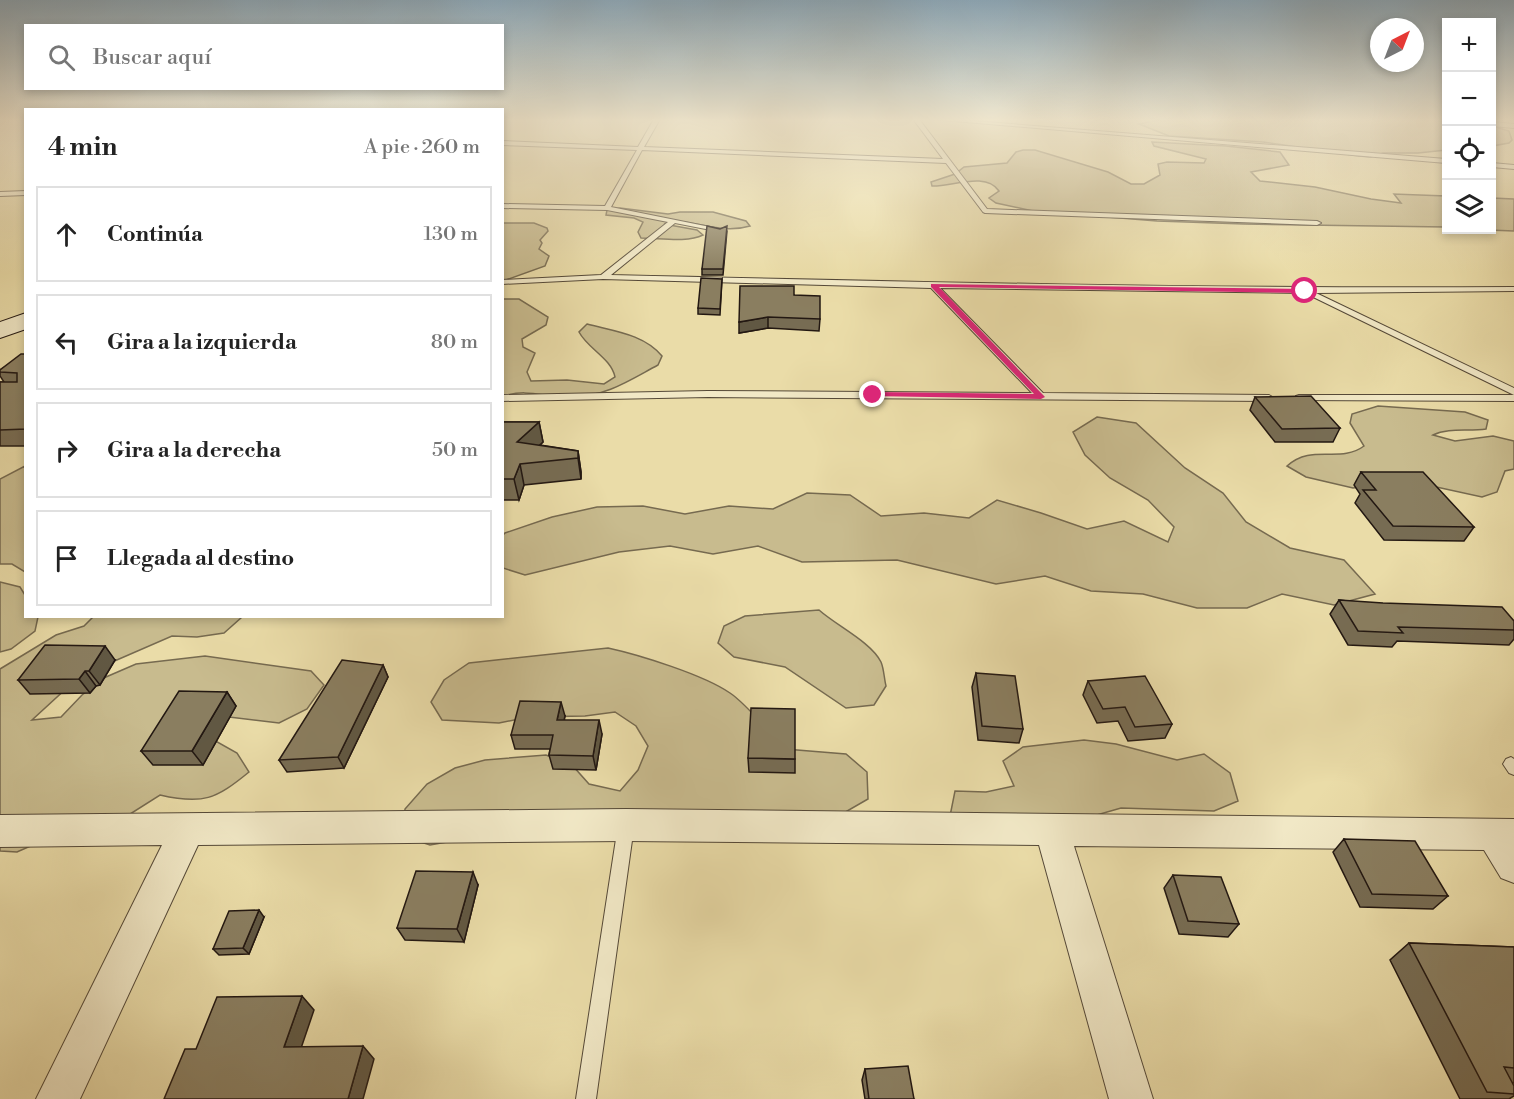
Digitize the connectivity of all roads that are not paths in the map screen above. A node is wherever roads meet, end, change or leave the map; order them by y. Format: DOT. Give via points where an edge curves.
graph roads {
  1 [pos="629,170"];
  2 [pos="955,170"];
  3 [pos="0,194"];
  4 [pos="24,194"];
  5 [pos="504,206"];
  6 [pos="607,208"];
  7 [pos="674,221"];
  8 [pos="1317,223"];
  9 [pos="721,230"];
  10 [pos="603,277"];
  11 [pos="504,282"];
  12 [pos="933,285"];
  13 [pos="1514,289"];
  14 [pos="1305,291"];
  15 [pos="24,321"];
  16 [pos="0,331"];
  17 [pos="1514,392"];
  18 [pos="1041,397"];
  19 [pos="504,398"];
  20 [pos="1278,398"];
  21 [pos="1290,398"];
  22 [pos="1514,398"];
  23 [pos="626,825"];
  24 [pos="1052,830"];
  25 [pos="0,831"];
  26 [pos="187,831"];
  27 [pos="1503,835"];
  28 [pos="1514,866"];
  29 [pos="58,1099"];
  30 [pos="586,1099"];
  31 [pos="1131,1099"];
  1 -- 6 [label="lane"];
  2 -- 8 [label="lane" via="985,211"];
  3 -- 4 [label="lane"];
  5 -- 6 [label="lane"];
  6 -- 7 [label="lane"];
  7 -- 9 [label="lane"];
  7 -- 10 [label="lane"];
  10 -- 11 [label="lane"];
  10 -- 12 [label="lane"];
  12 -- 14 [label="lane"];
  12 -- 18 [label="lane"];
  13 -- 14 [label="lane"];
  14 -- 17 [label="lane"];
  15 -- 16 [label="main road"];
  18 -- 19 [label="lane" via="708,394"];
  18 -- 20 [label="lane"];
  21 -- 22 [label="lane"];
  23 -- 24 [label="street"];
  23 -- 26 [label="street"];
  23 -- 30 [label="lane"];
  24 -- 27 [label="street"];
  24 -- 31 [label="street"];
  25 -- 26 [label="street"];
  26 -- 29 [label="street"];
  27 -- 28 [label="street"];
}
